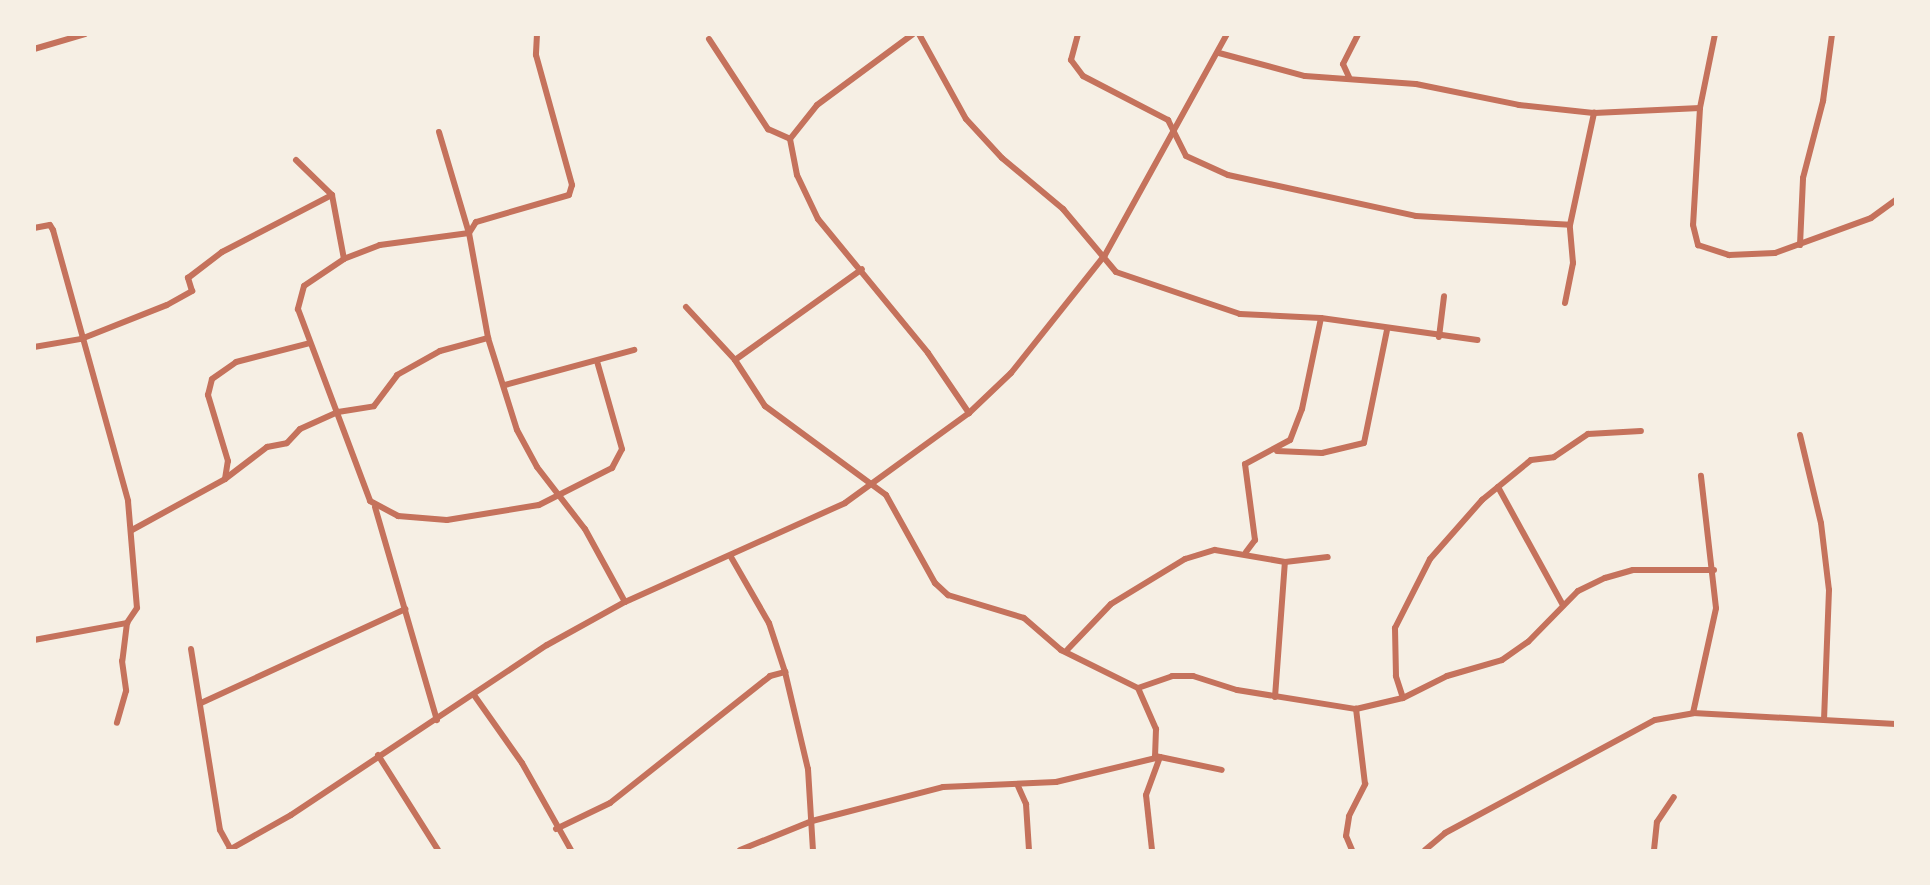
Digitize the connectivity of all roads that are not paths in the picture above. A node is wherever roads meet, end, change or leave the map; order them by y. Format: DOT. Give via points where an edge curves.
graph roads {
  1 [pos="85,34"];
  2 [pos="537,34"];
  3 [pos="913,34"];
  4 [pos="919,34"];
  5 [pos="1078,34"];
  6 [pos="1227,34"];
  7 [pos="1358,34"];
  8 [pos="1715,34"];
  9 [pos="1832,34"];
  10 [pos="709,39"];
  11 [pos="34,49"];
  12 [pos="1219,53"];
  13 [pos="1349,77"];
  14 [pos="1700,108"];
  15 [pos="1594,113"];
  16 [pos="1177,131"];
  17 [pos="439,132"];
  18 [pos="789,138"];
  19 [pos="296,160"];
  20 [pos="332,195"];
  21 [pos="1896,200"];
  22 [pos="1570,225"];
  23 [pos="34,228"];
  24 [pos="469,233"];
  25 [pos="1800,245"];
  26 [pos="1105,255"];
  27 [pos="344,259"];
  28 [pos="861,269"];
  29 [pos="1444,296"];
  30 [pos="1565,303"];
  31 [pos="686,308"];
  32 [pos="1321,318"];
  33 [pos="1387,330"];
  34 [pos="1439,337"];
  35 [pos="488,338"];
  36 [pos="81,339"];
  37 [pos="1477,340"];
  38 [pos="310,343"];
  39 [pos="34,347"];
  40 [pos="634,350"];
  41 [pos="735,360"];
  42 [pos="597,361"];
  43 [pos="506,385"];
  44 [pos="338,412"];
  45 [pos="969,412"];
  46 [pos="1641,431"];
  47 [pos="1800,435"];
  48 [pos="1277,451"];
  49 [pos="1701,476"];
  50 [pos="225,479"];
  51 [pos="868,487"];
  52 [pos="1498,487"];
  53 [pos="562,495"];
  54 [pos="375,507"];
  55 [pos="132,530"];
  56 [pos="1246,552"];
  57 [pos="1328,556"];
  58 [pos="731,557"];
  59 [pos="1285,562"];
  60 [pos="1714,570"];
  61 [pos="625,602"];
  62 [pos="1563,604"];
  63 [pos="405,609"];
  64 [pos="127,623"];
  65 [pos="34,640"];
  66 [pos="191,650"];
  67 [pos="1068,650"];
  68 [pos="785,672"];
  69 [pos="1138,688"];
  70 [pos="474,695"];
  71 [pos="1275,697"];
  72 [pos="1403,698"];
  73 [pos="201,703"];
  74 [pos="1356,709"];
  75 [pos="1693,712"];
  76 [pos="1824,719"];
  77 [pos="437,720"];
  78 [pos="117,723"];
  79 [pos="1896,724"];
  80 [pos="378,755"];
  81 [pos="1160,757"];
  82 [pos="1222,770"];
  83 [pos="1018,786"];
  84 [pos="1674,797"];
  85 [pos="812,821"];
  86 [pos="556,829"];
  87 [pos="230,850"];
  88 [pos="438,850"];
  89 [pos="571,850"];
  90 [pos="740,850"];
  91 [pos="813,850"];
  92 [pos="1029,850"];
  93 [pos="1152,850"];
  94 [pos="1352,850"];
  95 [pos="1425,850"];
  96 [pos="1654,850"];
  1 -- 11 [label="street"];
  2 -- 24 [label="street" via="536,55 572,185 569,195 483,219"];
  3 -- 18 [label="street" via="817,105"];
  4 -- 26 [label="street" via="966,119"];
  5 -- 16 [label="street" via="1071,60 1083,76 1168,120"];
  6 -- 12 [label="street"];
  7 -- 13 [label="street" via="1343,64"];
  8 -- 14 [label="street"];
  9 -- 25 [label="street" via="1823,101 1803,178"];
  10 -- 18 [label="street" via="768,129"];
  12 -- 13 [label="street" via="1305,76"];
  12 -- 16 [label="street"];
  13 -- 15 [label="street"];
  14 -- 15 [label="street"];
  14 -- 25 [label="street" via="1693,225 1698,244 1729,255 1775,253"];
  15 -- 22 [label="street"];
  16 -- 22 [label="street" via="1186,156 1228,175 1416,216"];
  16 -- 26 [label="street"];
  17 -- 24 [label="street"];
  18 -- 28 [label="street" via="797,176 818,219"];
  19 -- 20 [label="street"];
  20 -- 27 [label="street"];
  20 -- 36 [label="street" via="222,252 188,278 192,291"];
  21 -- 25 [label="street" via="1871,218"];
  22 -- 30 [label="street" via="1573,263"];
  23 -- 36 [label="street" via="50,225 53,230"];
  24 -- 27 [label="street" via="380,245"];
  24 -- 35 [label="street"];
  26 -- 32 [label="street" via="1116,273 1240,314"];
  26 -- 45 [label="street" via="1011,373"];
  27 -- 38 [label="street" via="304,286 298,297"];
  28 -- 41 [label="street"];
  28 -- 45 [label="street"];
  29 -- 34 [label="street"];
  31 -- 41 [label="street"];
  32 -- 33 [label="street"];
  32 -- 48 [label="street" via="1302,409 1290,440"];
  33 -- 34 [label="street"];
  33 -- 48 [label="street" via="1364,443 1322,453"];
  34 -- 37 [label="street"];
  35 -- 43 [label="street"];
  35 -- 44 [label="street" via="440,351 397,375 374,406"];
  36 -- 39 [label="street"];
  36 -- 55 [label="street" via="114,441"];
  38 -- 44 [label="street"];
  38 -- 50 [label="street" via="236,362 212,379 208,395 228,461"];
  40 -- 42 [label="street"];
  41 -- 51 [label="street" via="765,406"];
  42 -- 43 [label="street"];
  42 -- 53 [label="street" via="622,449 612,468"];
  43 -- 53 [label="street" via="517,430 537,467"];
  44 -- 50 [label="street" via="300,429 286,443 267,447"];
  44 -- 54 [label="street"];
  45 -- 51 [label="street"];
  46 -- 52 [label="street" via="1588,434 1554,457 1531,460"];
  47 -- 76 [label="street" via="1821,523 1829,590"];
  48 -- 56 [label="street" via="1245,464 1255,540"];
  49 -- 60 [label="street"];
  50 -- 55 [label="street"];
  51 -- 58 [label="street"];
  51 -- 67 [label="street" via="886,495 935,583 948,595 1024,618 1060,650"];
  52 -- 62 [label="street"];
  52 -- 72 [label="street" via="1430,559 1395,628 1396,676"];
  53 -- 54 [label="street" via="539,505 447,520 398,516"];
  53 -- 61 [label="street"];
  54 -- 63 [label="street"];
  55 -- 64 [label="street" via="137,608"];
  56 -- 59 [label="street"];
  56 -- 67 [label="street" via="1215,550 1167,569 1111,604"];
  57 -- 59 [label="street"];
  58 -- 61 [label="street"];
  58 -- 68 [label="street" via="769,623"];
  59 -- 71 [label="street"];
  60 -- 62 [label="street" via="1634,570 1578,591"];
  60 -- 75 [label="street" via="1716,608"];
  61 -- 70 [label="street"];
  62 -- 72 [label="street" via="1528,642 1502,660 1447,676"];
  63 -- 73 [label="street"];
  63 -- 77 [label="street"];
  64 -- 65 [label="street"];
  64 -- 78 [label="street" via="122,661 126,692"];
  66 -- 73 [label="street"];
  67 -- 69 [label="street"];
  68 -- 85 [label="street" via="808,769"];
  68 -- 86 [label="street" via="770,676 610,803"];
  69 -- 71 [label="street" via="1172,676 1192,676"];
  69 -- 81 [label="street" via="1156,729 1155,756"];
  70 -- 77 [label="street"];
  70 -- 86 [label="street" via="522,763"];
  71 -- 74 [label="street"];
  72 -- 74 [label="street"];
  73 -- 87 [label="street" via="220,830"];
  74 -- 94 [label="street" via="1365,784 1349,816 1346,836"];
  75 -- 76 [label="street"];
  75 -- 95 [label="street" via="1655,720 1445,832"];
  76 -- 79 [label="street"];
  77 -- 80 [label="street"];
  80 -- 87 [label="street"];
  80 -- 88 [label="street"];
  81 -- 82 [label="street"];
  81 -- 83 [label="street"];
  81 -- 93 [label="street" via="1146,795"];
  83 -- 85 [label="street" via="984,781 943,787"];
  83 -- 92 [label="street" via="1026,804"];
  84 -- 96 [label="street" via="1657,822"];
  85 -- 90 [label="street"];
  85 -- 91 [label="street"];
  86 -- 89 [label="street"];
}
